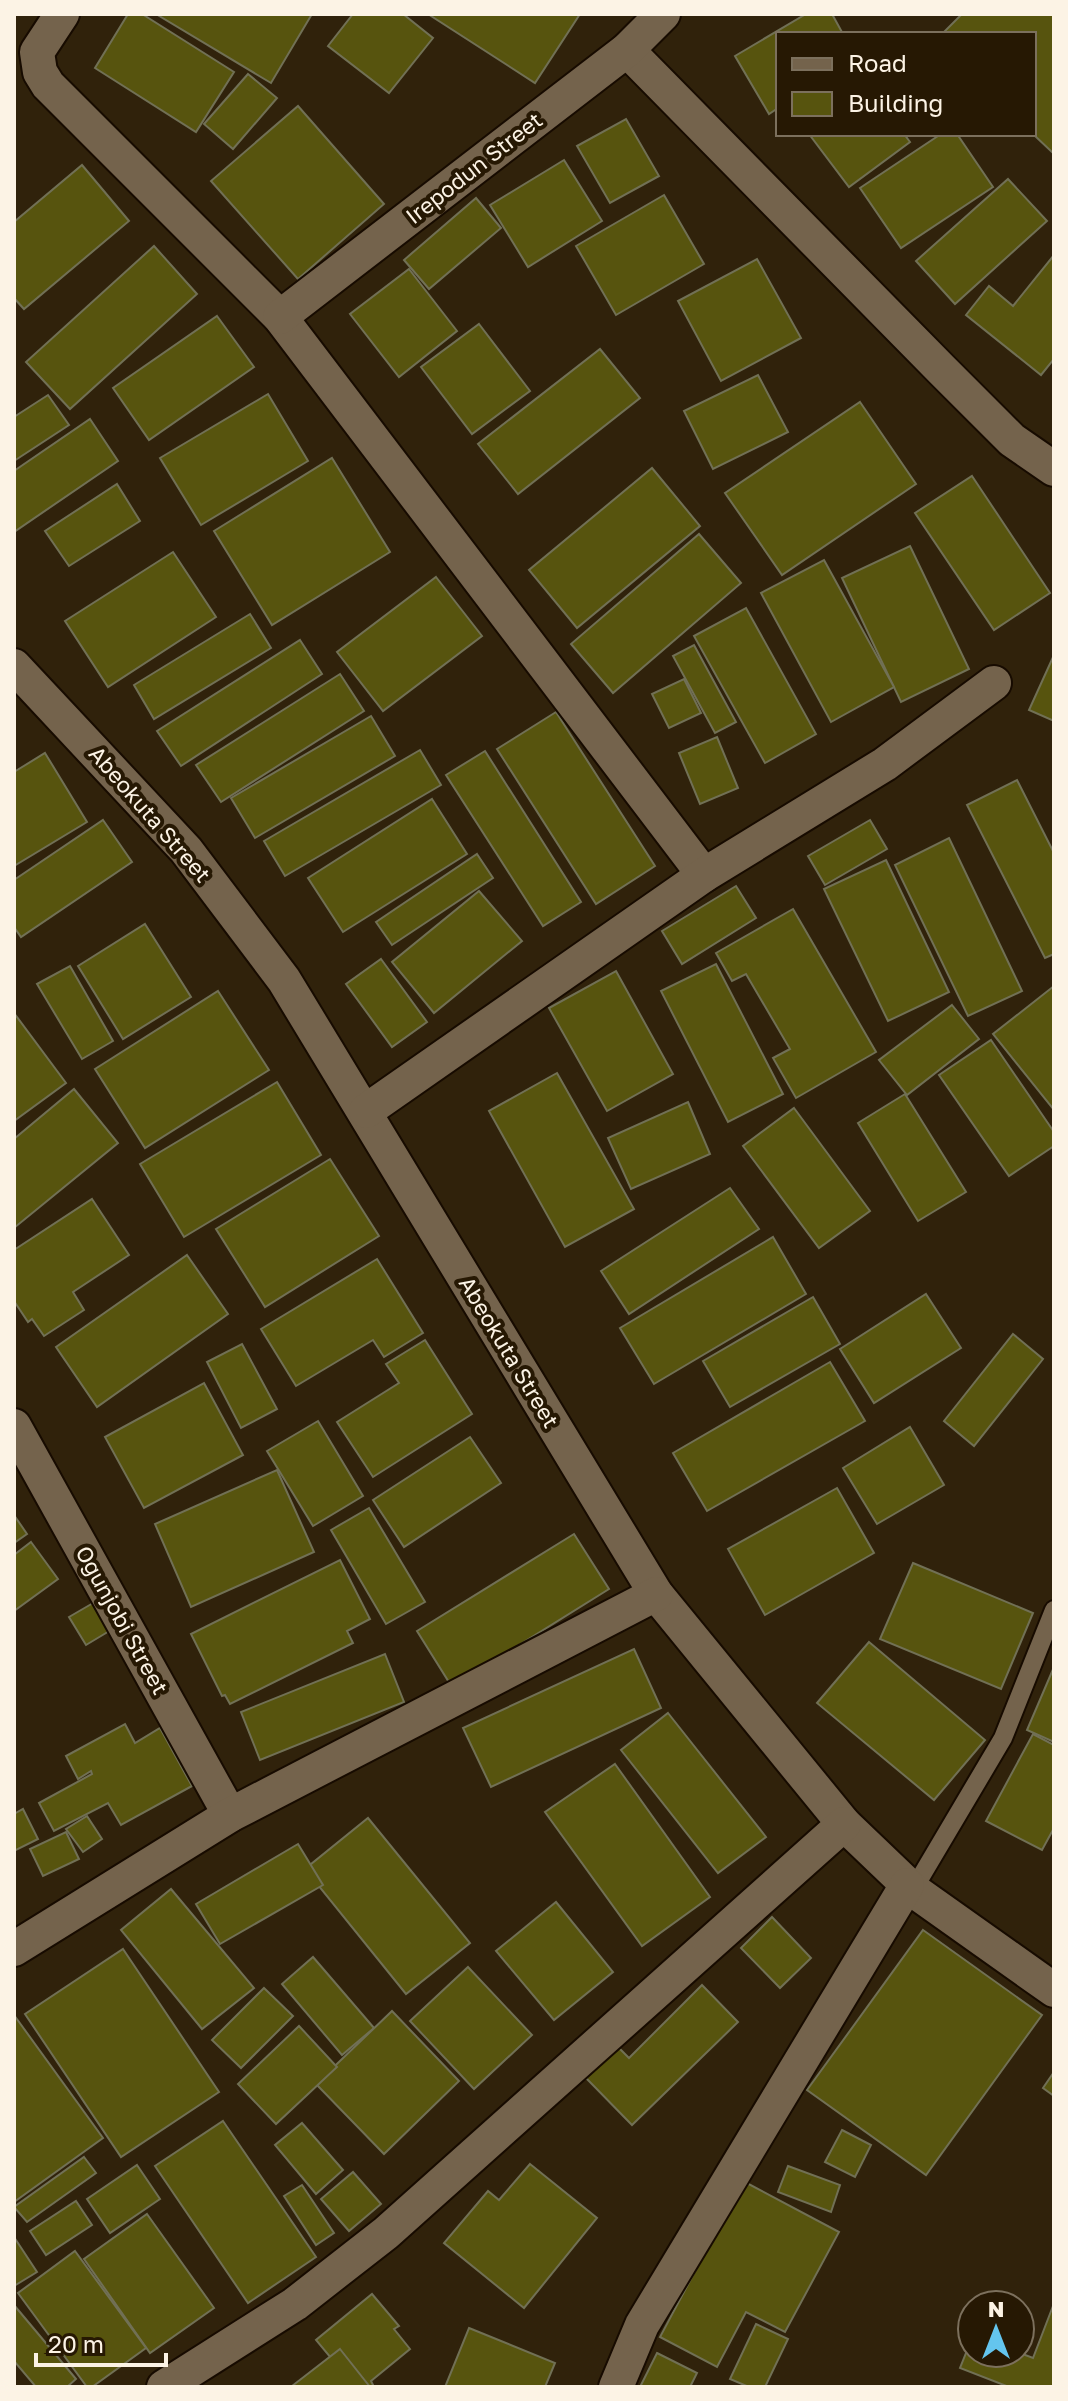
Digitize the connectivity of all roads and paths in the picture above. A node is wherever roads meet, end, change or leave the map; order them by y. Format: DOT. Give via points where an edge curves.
graph roads {
  1 [pos="62,14"];
  2 [pos="663,14"];
  3 [pos="627,50"];
  4 [pos="280,317"];
  5 [pos="1054,469"];
  6 [pos="14,666"];
  7 [pos="994,683"];
  8 [pos="704,875"];
  9 [pos="366,1111"];
  10 [pos="14,1426"];
  11 [pos="656,1594"];
  12 [pos="1054,1610"];
  13 [pos="230,1815"];
  14 [pos="844,1824"];
  15 [pos="910,1888"];
  16 [pos="14,1949"];
  17 [pos="1054,1990"];
  18 [pos="164,2387"];
  19 [pos="616,2387"];
  1 -- 4 [label="street" via="37,52 48,85"];
  2 -- 3 [label="street, Irepodun Street"];
  3 -- 4 [label="street, Irepodun Street"];
  3 -- 5 [label="street" via="971,400 1012,440"];
  4 -- 8 [label="street"];
  6 -- 9 [label="street, Abeokuta Street" via="186,850 284,980"];
  7 -- 8 [label="street" via="885,764"];
  8 -- 9 [label="street"];
  9 -- 11 [label="street, Abeokuta Street"];
  10 -- 13 [label="street, Ogunjobi Street"];
  11 -- 13 [label="street"];
  11 -- 14 [label="street, Abeokuta Street"];
  12 -- 15 [label="lane" via="1003,1738"];
  13 -- 16 [label="street"];
  14 -- 15 [label="street, Abeokuta Street"];
  14 -- 18 [label="street" via="386,2233 295,2304"];
  15 -- 17 [label="street, Abeokuta Street"];
  15 -- 19 [label="street" via="642,2325"];
}
